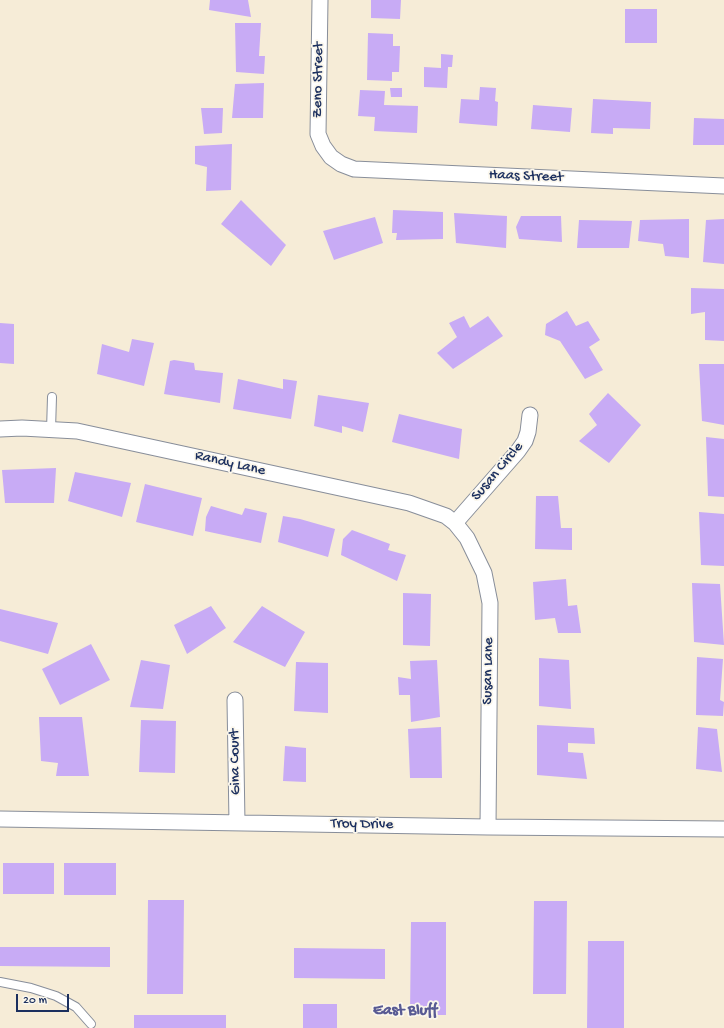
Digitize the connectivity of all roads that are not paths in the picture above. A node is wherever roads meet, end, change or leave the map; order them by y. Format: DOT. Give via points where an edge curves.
graph roads {
  1 [pos="320,0"];
  2 [pos="331,157"];
  3 [pos="724,186"];
  4 [pos="52,397"];
  5 [pos="530,416"];
  6 [pos="0,429"];
  7 [pos="51,430"];
  8 [pos="455,523"];
  9 [pos="235,700"];
  10 [pos="0,819"];
  11 [pos="237,823"];
  12 [pos="488,827"];
  13 [pos="724,829"];
  14 [pos="0,982"];
  15 [pos="91,1024"];
  1 -- 2 [label="street, Zeno Street" via="318,134"];
  2 -- 3 [label="street, Haas Street" via="354,169"];
  4 -- 7 [label="lane"];
  5 -- 8 [label="street, Susan Circle" via="525,441 518,451"];
  6 -- 7 [label="street, Randy Lane"];
  7 -- 8 [label="street, Randy Lane" via="77,431 409,503 446,516"];
  8 -- 12 [label="street, Susan Lane" via="467,538 484,573 490,603"];
  9 -- 11 [label="street, Gina Court"];
  10 -- 11 [label="street, Troy Drive"];
  11 -- 12 [label="street, Troy Drive"];
  12 -- 13 [label="street, Troy Drive"];
  14 -- 15 [label="lane" via="56,996 76,1006"];
}
